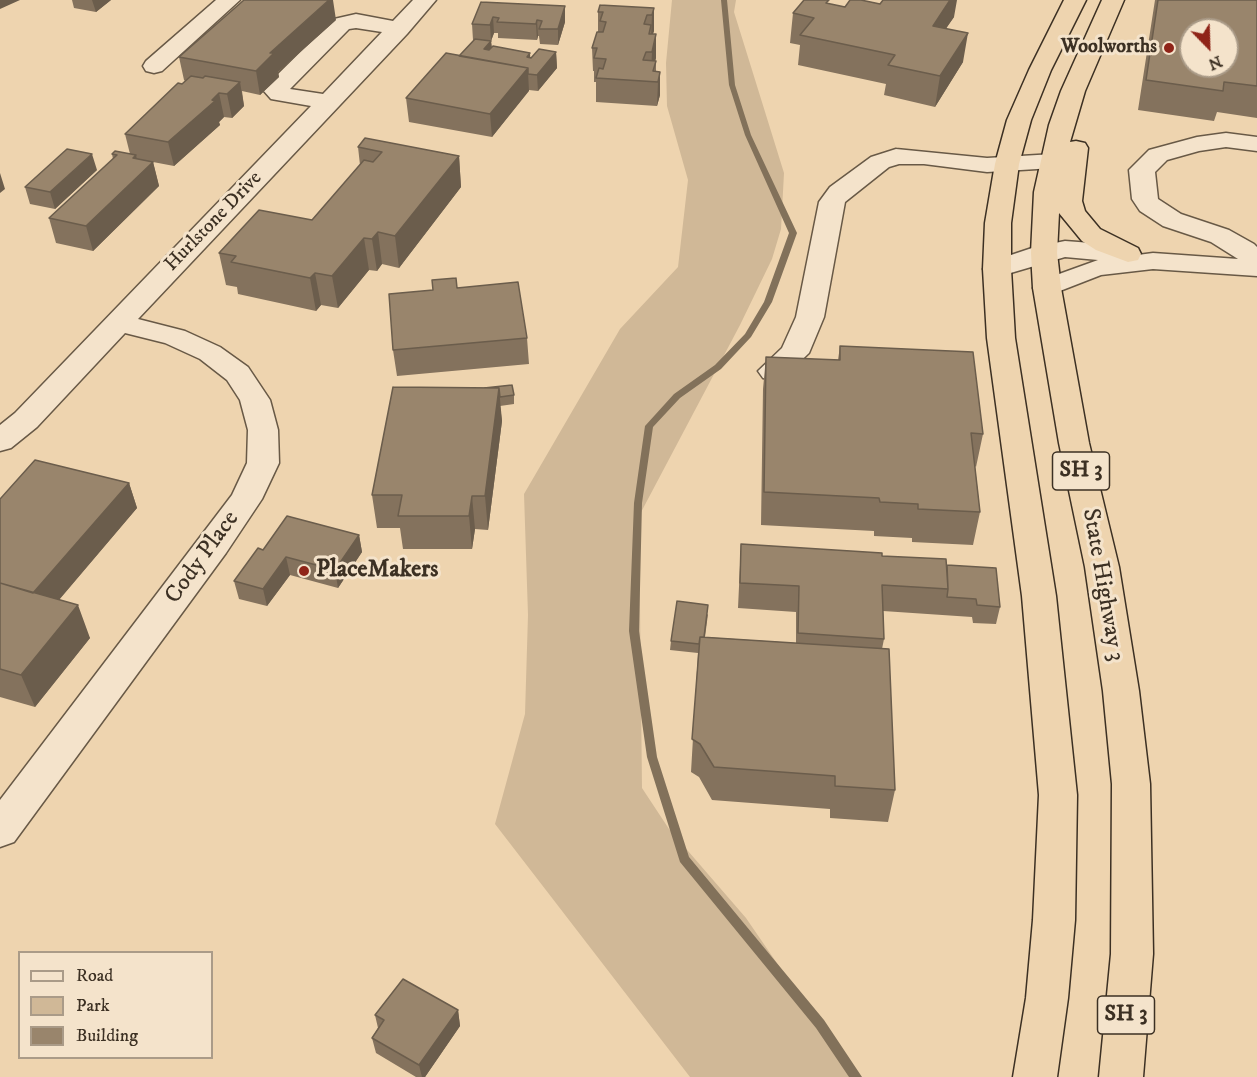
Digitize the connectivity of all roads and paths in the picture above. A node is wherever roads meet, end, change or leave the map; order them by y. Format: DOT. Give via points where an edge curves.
graph roads {
  1 [pos="229,0"];
  2 [pos="1075,0"];
  3 [pos="1113,0"];
  4 [pos="340,4"];
  5 [pos="412,15"];
  6 [pos="154,66"];
  7 [pos="329,102"];
  8 [pos="1068,106"];
  9 [pos="1257,144"];
  10 [pos="1054,161"];
  11 [pos="1007,164"];
  12 [pos="1044,253"];
  13 [pos="1141,258"];
  14 [pos="1256,268"];
  15 [pos="997,269"];
  16 [pos="1047,288"];
  17 [pos="118,322"];
  18 [pos="773,371"];
  19 [pos="0,441"];
  20 [pos="0,830"];
  21 [pos="1035,1077"];
  22 [pos="1121,1077"];
  1 -- 6 [label="street"];
  2 -- 11 [label="highway, SH 3" via="1019,120"];
  3 -- 8 [label="highway, State Highway 3 / SH 3"];
  4 -- 5 [label="street"];
  5 -- 7 [label="street, Hurlstone Drive"];
  5 -- 7 [label="street" via="346,22 275,90 279,94"];
  7 -- 17 [label="street, Hurlstone Drive"];
  8 -- 10 [label="highway, State Highway 3 / SH 3"];
  8 -- 13 [label="highway" via="1077,143 1069,201 1072,213 1091,235"];
  9 -- 14 [label="street" via="1226,140 1197,144 1158,155 1142,170 1149,206 1172,220 1220,236 1245,250"];
  10 -- 11 [label="street"];
  10 -- 12 [label="highway, State Highway 3 / SH 3" via="1047,192"];
  11 -- 15 [label="highway, SH 3" via="998,224"];
  11 -- 18 [label="street" via="896,156 880,162 839,192 832,202 810,317 794,353"];
  12 -- 13 [label="street" via="1065,249"];
  12 -- 15 [label="street"];
  12 -- 16 [label="highway, State Highway 3 / SH 3"];
  13 -- 14 [label="street"];
  13 -- 16 [label="street" via="1095,268"];
  15 -- 21 [label="highway, SH 3" via="1001,338 1040,596 1058,795 1054,920"];
  16 -- 22 [label="highway, State Highway 3 / SH 3" via="1074,443 1102,567 1131,784 1132,954"];
  17 -- 19 [label="street, Hurlstone Drive" via="26,420"];
  17 -- 20 [label="street, Cody Place" via="175,337 210,353 238,374 255,400 263,429 263,463 246,499 214,545"];
}
